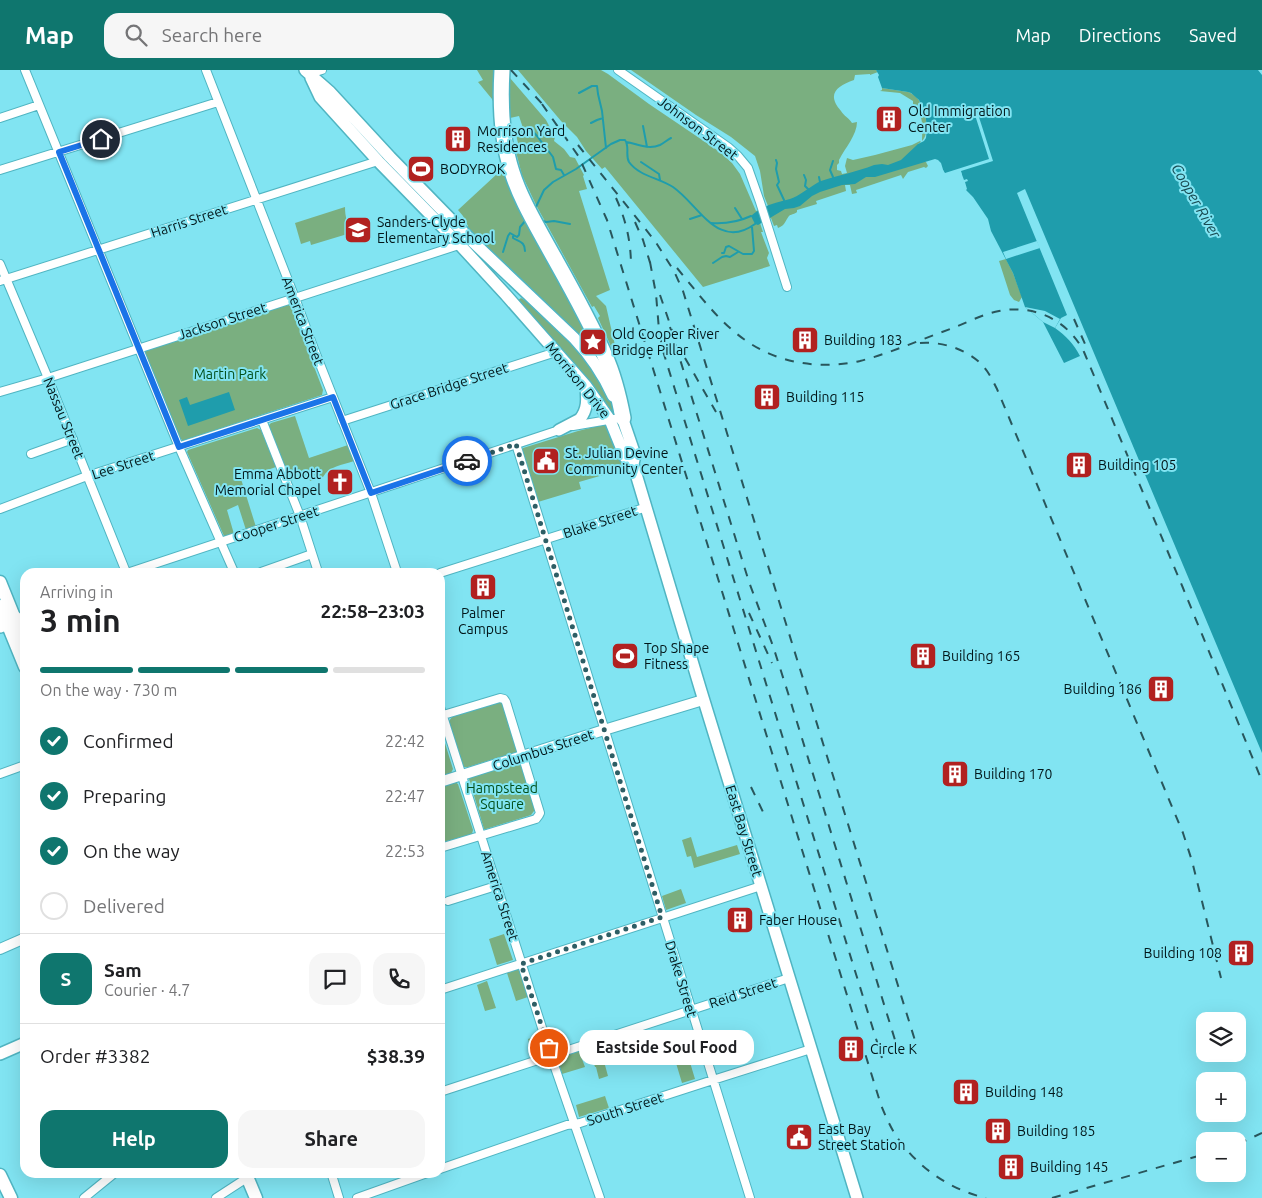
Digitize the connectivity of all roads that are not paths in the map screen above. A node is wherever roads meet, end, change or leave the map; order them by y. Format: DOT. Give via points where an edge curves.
graph roads {
  1 [pos="25,70"];
  2 [pos="206,70"];
  3 [pos="322,70"];
  4 [pos="502,70"];
  5 [pos="618,70"];
  6 [pos="307,72"];
  7 [pos="218,102"];
  8 [pos="39,105"];
  9 [pos="0,118"];
  10 [pos="59,152"];
  11 [pos="378,161"];
  12 [pos="0,170"];
  13 [pos="257,200"];
  14 [pos="472,241"];
  15 [pos="460,245"];
  16 [pos="99,250"];
  17 [pos="0,264"];
  18 [pos="3,280"];
  19 [pos="787,287"];
  20 [pos="295,298"];
  21 [pos="138,348"];
  22 [pos="556,352"];
  23 [pos="48,378"];
  24 [pos="586,386"];
  25 [pos="0,392"];
  26 [pos="333,397"];
  27 [pos="617,419"];
  28 [pos="262,420"];
  29 [pos="342,421"];
  30 [pos="559,430"];
  31 [pos="72,439"];
  32 [pos="516,444"];
  33 [pos="179,447"];
  34 [pos="31,454"];
  35 [pos="633,464"];
  36 [pos="87,476"];
  37 [pos="371,493"];
  38 [pos="646,507"];
  39 [pos="0,509"];
  40 [pos="300,516"];
  41 [pos="545,540"];
  42 [pos="222,542"];
  43 [pos="312,554"];
  44 [pos="124,568"];
  45 [pos="142,568"];
  46 [pos="232,568"];
  47 [pos="272,568"];
  48 [pos="317,568"];
  49 [pos="396,568"];
  50 [pos="445,572"];
  51 [pos="0,582"];
  52 [pos="0,606"];
  53 [pos="7,622"];
  54 [pos="20,638"];
  55 [pos="20,654"];
  56 [pos="703,700"];
  57 [pos="445,715"];
  58 [pos="445,728"];
  59 [pos="604,730"];
  60 [pos="523,756"];
  61 [pos="20,766"];
  62 [pos="0,774"];
  63 [pos="461,775"];
  64 [pos="445,780"];
  65 [pos="480,836"];
  66 [pos="445,846"];
  67 [pos="496,886"];
  68 [pos="761,886"];
  69 [pos="448,901"];
  70 [pos="662,917"];
  71 [pos="20,940"];
  72 [pos="0,949"];
  73 [pos="521,964"];
  74 [pos="789,978"];
  75 [pos="445,988"];
  76 [pos="691,1010"];
  77 [pos="20,1044"];
  78 [pos="811,1049"];
  79 [pos="0,1054"];
  80 [pos="551,1056"];
  81 [pos="712,1080"];
  82 [pos="445,1090"];
  83 [pos="574,1124"];
  84 [pos="445,1167"];
  85 [pos="109,1178"];
  86 [pos="244,1178"];
  87 [pos="250,1178"];
  88 [pos="333,1178"];
  89 [pos="413,1178"];
  90 [pos="2,1182"];
  91 [pos="11,1198"];
  92 [pos="84,1198"];
  93 [pos="216,1198"];
  94 [pos="256,1198"];
  95 [pos="339,1198"];
  96 [pos="357,1198"];
  97 [pos="600,1198"];
  98 [pos="750,1198"];
  99 [pos="857,1198"];
  1 -- 8 [label="street"];
  2 -- 7 [label="street, America Street"];
  3 -- 6 [label="street"];
  4 -- 27 [label="highway" via="503,136 512,173 527,208 606,357 616,386"];
  5 -- 19 [label="street, Johnson Street" via="728,147 748,168"];
  6 -- 11 [label="main road, Morrison Drive" via="320,97"];
  6 -- 14 [label="main road, Morrison Drive"];
  7 -- 10 [label="street"];
  7 -- 13 [label="street, America Street"];
  8 -- 9 [label="street"];
  8 -- 10 [label="street"];
  10 -- 12 [label="street"];
  10 -- 16 [label="street"];
  11 -- 13 [label="street, Harris Street"];
  11 -- 15 [label="main road, Morrison Drive"];
  13 -- 16 [label="street, Harris Street"];
  13 -- 20 [label="street, America Street"];
  14 -- 15 [label="street, Jackson Street"];
  14 -- 27 [label="main road, Morrison Drive" via="588,353 601,372"];
  15 -- 20 [label="street, Jackson Street"];
  15 -- 22 [label="main road, Morrison Drive"];
  16 -- 18 [label="street, Harris Street"];
  16 -- 21 [label="street"];
  17 -- 18 [label="street, Nassau Street"];
  18 -- 23 [label="street, Nassau Street"];
  20 -- 21 [label="street, Jackson Street"];
  20 -- 26 [label="street, America Street"];
  21 -- 23 [label="street, Jackson Street"];
  21 -- 33 [label="street"];
  22 -- 24 [label="main road, Morrison Drive"];
  22 -- 29 [label="street, Grace Bridge Street"];
  23 -- 25 [label="street, Jackson Street"];
  23 -- 31 [label="street, Nassau Street"];
  24 -- 27 [label="main road, Morrison Drive"];
  24 -- 30 [label="main road" via="587,406 583,416"];
  26 -- 28 [label="street, Lee Street"];
  26 -- 29 [label="street, America Street"];
  27 -- 30 [label="street, Cooper Street"];
  27 -- 35 [label="main road, Morrison Drive" via="635,455"];
  28 -- 33 [label="street, Lee Street"];
  28 -- 40 [label="street"];
  29 -- 37 [label="street, America Street"];
  30 -- 32 [label="street, Cooper Street"];
  31 -- 34 [label="street"];
  31 -- 36 [label="street, Nassau Street"];
  32 -- 37 [label="street, Cooper Street"];
  32 -- 41 [label="street, Drake Street"];
  33 -- 36 [label="street, Lee Street"];
  33 -- 42 [label="street"];
  35 -- 38 [label="main road, East Bay Street"];
  36 -- 39 [label="street, Lee Street"];
  36 -- 44 [label="street, Nassau Street"];
  37 -- 40 [label="street, Cooper Street"];
  37 -- 49 [label="street, America Street"];
  38 -- 41 [label="street, Blake Street"];
  38 -- 56 [label="main road, East Bay Street"];
  40 -- 42 [label="street, Cooper Street"];
  40 -- 43 [label="street"];
  41 -- 50 [label="street, Blake Street"];
  41 -- 59 [label="street, Drake Street"];
  42 -- 45 [label="street, Cooper Street"];
  42 -- 46 [label="street"];
  43 -- 47 [label="street"];
  43 -- 48 [label="street"];
  51 -- 53 [label="main road"];
  52 -- 53 [label="main road"];
  53 -- 54 [label="main road"];
  53 -- 55 [label="main road"];
  56 -- 59 [label="street, Columbus Street"];
  56 -- 68 [label="main road, East Bay Street"];
  57 -- 60 [label="street" via="504,699"];
  58 -- 63 [label="street, America Street"];
  59 -- 60 [label="street, Columbus Street"];
  59 -- 70 [label="street, Drake Street"];
  60 -- 63 [label="street, Columbus Street"];
  60 -- 65 [label="street" via="539,815 536,819"];
  61 -- 62 [label="street"];
  63 -- 64 [label="street, Columbus Street"];
  63 -- 65 [label="street, America Street"];
  65 -- 66 [label="street"];
  65 -- 67 [label="street, America Street"];
  67 -- 69 [label="street"];
  67 -- 73 [label="street, America Street"];
  68 -- 70 [label="street"];
  68 -- 74 [label="main road, East Bay Street"];
  70 -- 73 [label="street"];
  70 -- 76 [label="street, Drake Street"];
  71 -- 72 [label="street"];
  73 -- 75 [label="street"];
  73 -- 80 [label="street, America Street"];
  74 -- 76 [label="street, Reid Street"];
  74 -- 78 [label="main road, East Bay Street"];
  76 -- 80 [label="street, Reid Street"];
  76 -- 81 [label="street, Drake Street"];
  77 -- 79 [label="main road"];
  78 -- 81 [label="street, South Street"];
  78 -- 99 [label="main road, East Bay Street"];
  80 -- 82 [label="street, Reid Street"];
  80 -- 83 [label="street, America Street"];
  81 -- 83 [label="street, South Street"];
  81 -- 98 [label="street, Drake Street"];
  83 -- 84 [label="street, South Street"];
  83 -- 97 [label="street, America Street"];
  85 -- 92 [label="street"];
  86 -- 93 [label="street"];
  87 -- 94 [label="main road"];
  88 -- 95 [label="street"];
  89 -- 96 [label="street"];
  90 -- 91 [label="main road"];
}
